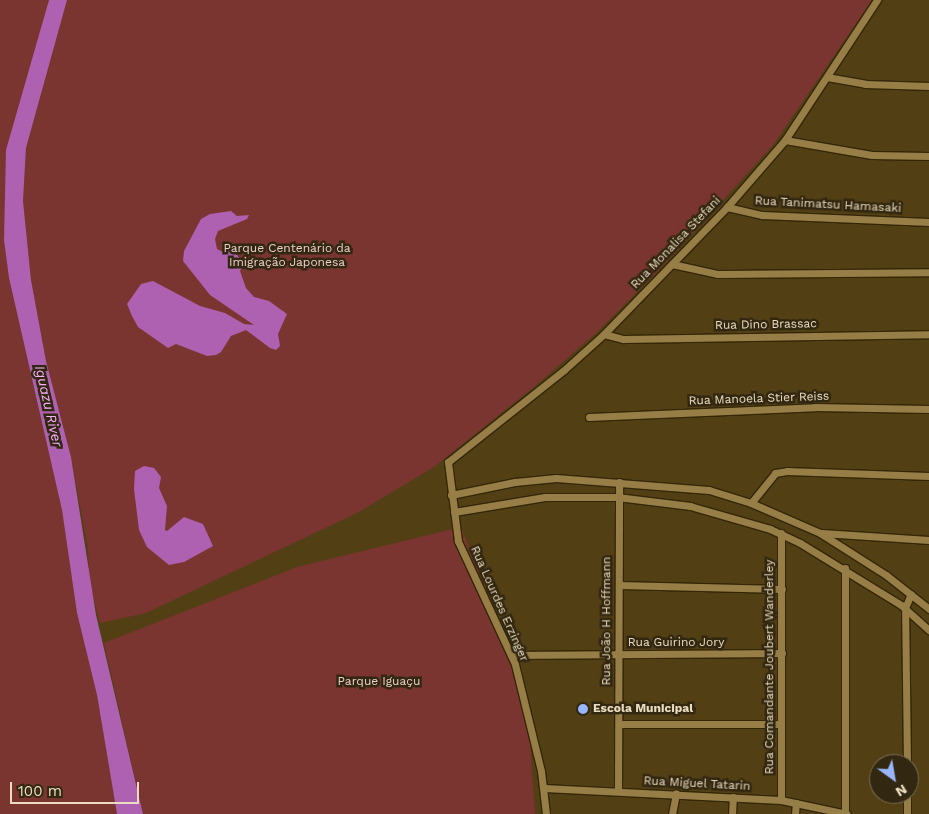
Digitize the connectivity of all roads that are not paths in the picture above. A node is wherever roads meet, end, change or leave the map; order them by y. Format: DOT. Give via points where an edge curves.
graph roads {
  1 [pos="877,0"];
  2 [pos="827,77"];
  3 [pos="929,86"];
  4 [pos="784,140"];
  5 [pos="929,156"];
  6 [pos="727,206"];
  7 [pos="929,222"];
  8 [pos="672,264"];
  9 [pos="929,272"];
  10 [pos="604,334"];
  11 [pos="929,334"];
  12 [pos="929,410"];
  13 [pos="589,417"];
  14 [pos="448,462"];
  15 [pos="929,476"];
  16 [pos="618,482"];
  17 [pos="451,495"];
  18 [pos="617,497"];
  19 [pos="752,503"];
  20 [pos="454,512"];
  21 [pos="781,533"];
  22 [pos="820,533"];
  23 [pos="929,540"];
  24 [pos="845,568"];
  25 [pos="618,585"];
  26 [pos="782,589"];
  27 [pos="911,594"];
  28 [pos="905,608"];
  29 [pos="929,609"];
  30 [pos="929,630"];
  31 [pos="782,653"];
  32 [pos="619,654"];
  33 [pos="511,655"];
  34 [pos="619,724"];
  35 [pos="781,724"];
  36 [pos="907,754"];
  37 [pos="544,788"];
  38 [pos="618,791"];
  39 [pos="676,793"];
  40 [pos="733,797"];
  41 [pos="781,800"];
  42 [pos="796,803"];
  43 [pos="846,813"];
  44 [pos="546,814"];
  45 [pos="672,814"];
  46 [pos="732,814"];
  47 [pos="795,814"];
  1 -- 2 [label="street, Rua Monalisa Stefani"];
  2 -- 3 [label="street" via="865,84"];
  2 -- 4 [label="street, Rua Monalisa Stefani"];
  4 -- 5 [label="street" via="872,155"];
  4 -- 6 [label="street, Rua Monalisa Stefani"];
  6 -- 7 [label="street, Rua Tanimatsu Hamasaki" via="762,215"];
  6 -- 8 [label="street, Rua Monalisa Stefani"];
  8 -- 9 [label="street" via="717,274"];
  8 -- 10 [label="street, Rua Monalisa Stefani"];
  10 -- 11 [label="street, Rua Dino Brassac" via="623,339"];
  10 -- 14 [label="street, Rua Monalisa Stefani"];
  12 -- 13 [label="street, Rua Manoela Stier Reiss" via="815,407"];
  14 -- 17 [label="street, Rua Lourdes Erzinger"];
  15 -- 19 [label="street" via="787,471 775,473"];
  16 -- 17 [label="street" via="556,478 515,482"];
  16 -- 18 [label="street, Rua João H Hoffmann"];
  16 -- 19 [label="street" via="709,490"];
  17 -- 20 [label="street, Rua Lourdes Erzinger"];
  18 -- 20 [label="street" via="545,497"];
  18 -- 21 [label="street" via="690,506"];
  18 -- 25 [label="street, Rua João H Hoffmann"];
  19 -- 22 [label="street"];
  20 -- 33 [label="street, Rua Lourdes Erzinger" via="458,542 468,568"];
  21 -- 24 [label="street"];
  21 -- 26 [label="street, Rua Comandante Joubert Wanderley"];
  22 -- 23 [label="street"];
  22 -- 27 [label="street"];
  24 -- 28 [label="street"];
  24 -- 43 [label="street"];
  25 -- 26 [label="street"];
  25 -- 32 [label="street, Rua João H Hoffmann"];
  26 -- 31 [label="street, Rua Comandante Joubert Wanderley"];
  27 -- 28 [label="street"];
  27 -- 29 [label="street"];
  28 -- 30 [label="street"];
  28 -- 36 [label="street"];
  31 -- 32 [label="street, Rua Guirino Jory"];
  31 -- 35 [label="street, Rua Comandante Joubert Wanderley"];
  32 -- 33 [label="street, Rua Guirino Jory"];
  32 -- 34 [label="street, Rua João H Hoffmann"];
  33 -- 37 [label="street, Rua Lourdes Erzinger"];
  34 -- 35 [label="street"];
  34 -- 38 [label="street, Rua João H Hoffmann"];
  35 -- 41 [label="street, Rua Comandante Joubert Wanderley"];
  37 -- 38 [label="street, Rua Miguel Tatarin"];
  37 -- 44 [label="street, Rua Lourdes Erzinger"];
  38 -- 39 [label="street, Rua Miguel Tatarin"];
  39 -- 40 [label="street, Rua Miguel Tatarin"];
  39 -- 45 [label="street"];
  40 -- 41 [label="street, Rua Miguel Tatarin"];
  40 -- 46 [label="street"];
  41 -- 42 [label="street, Rua Miguel Tatarin"];
  42 -- 43 [label="street, Rua Miguel Tatarin"];
  42 -- 47 [label="street"];
}
